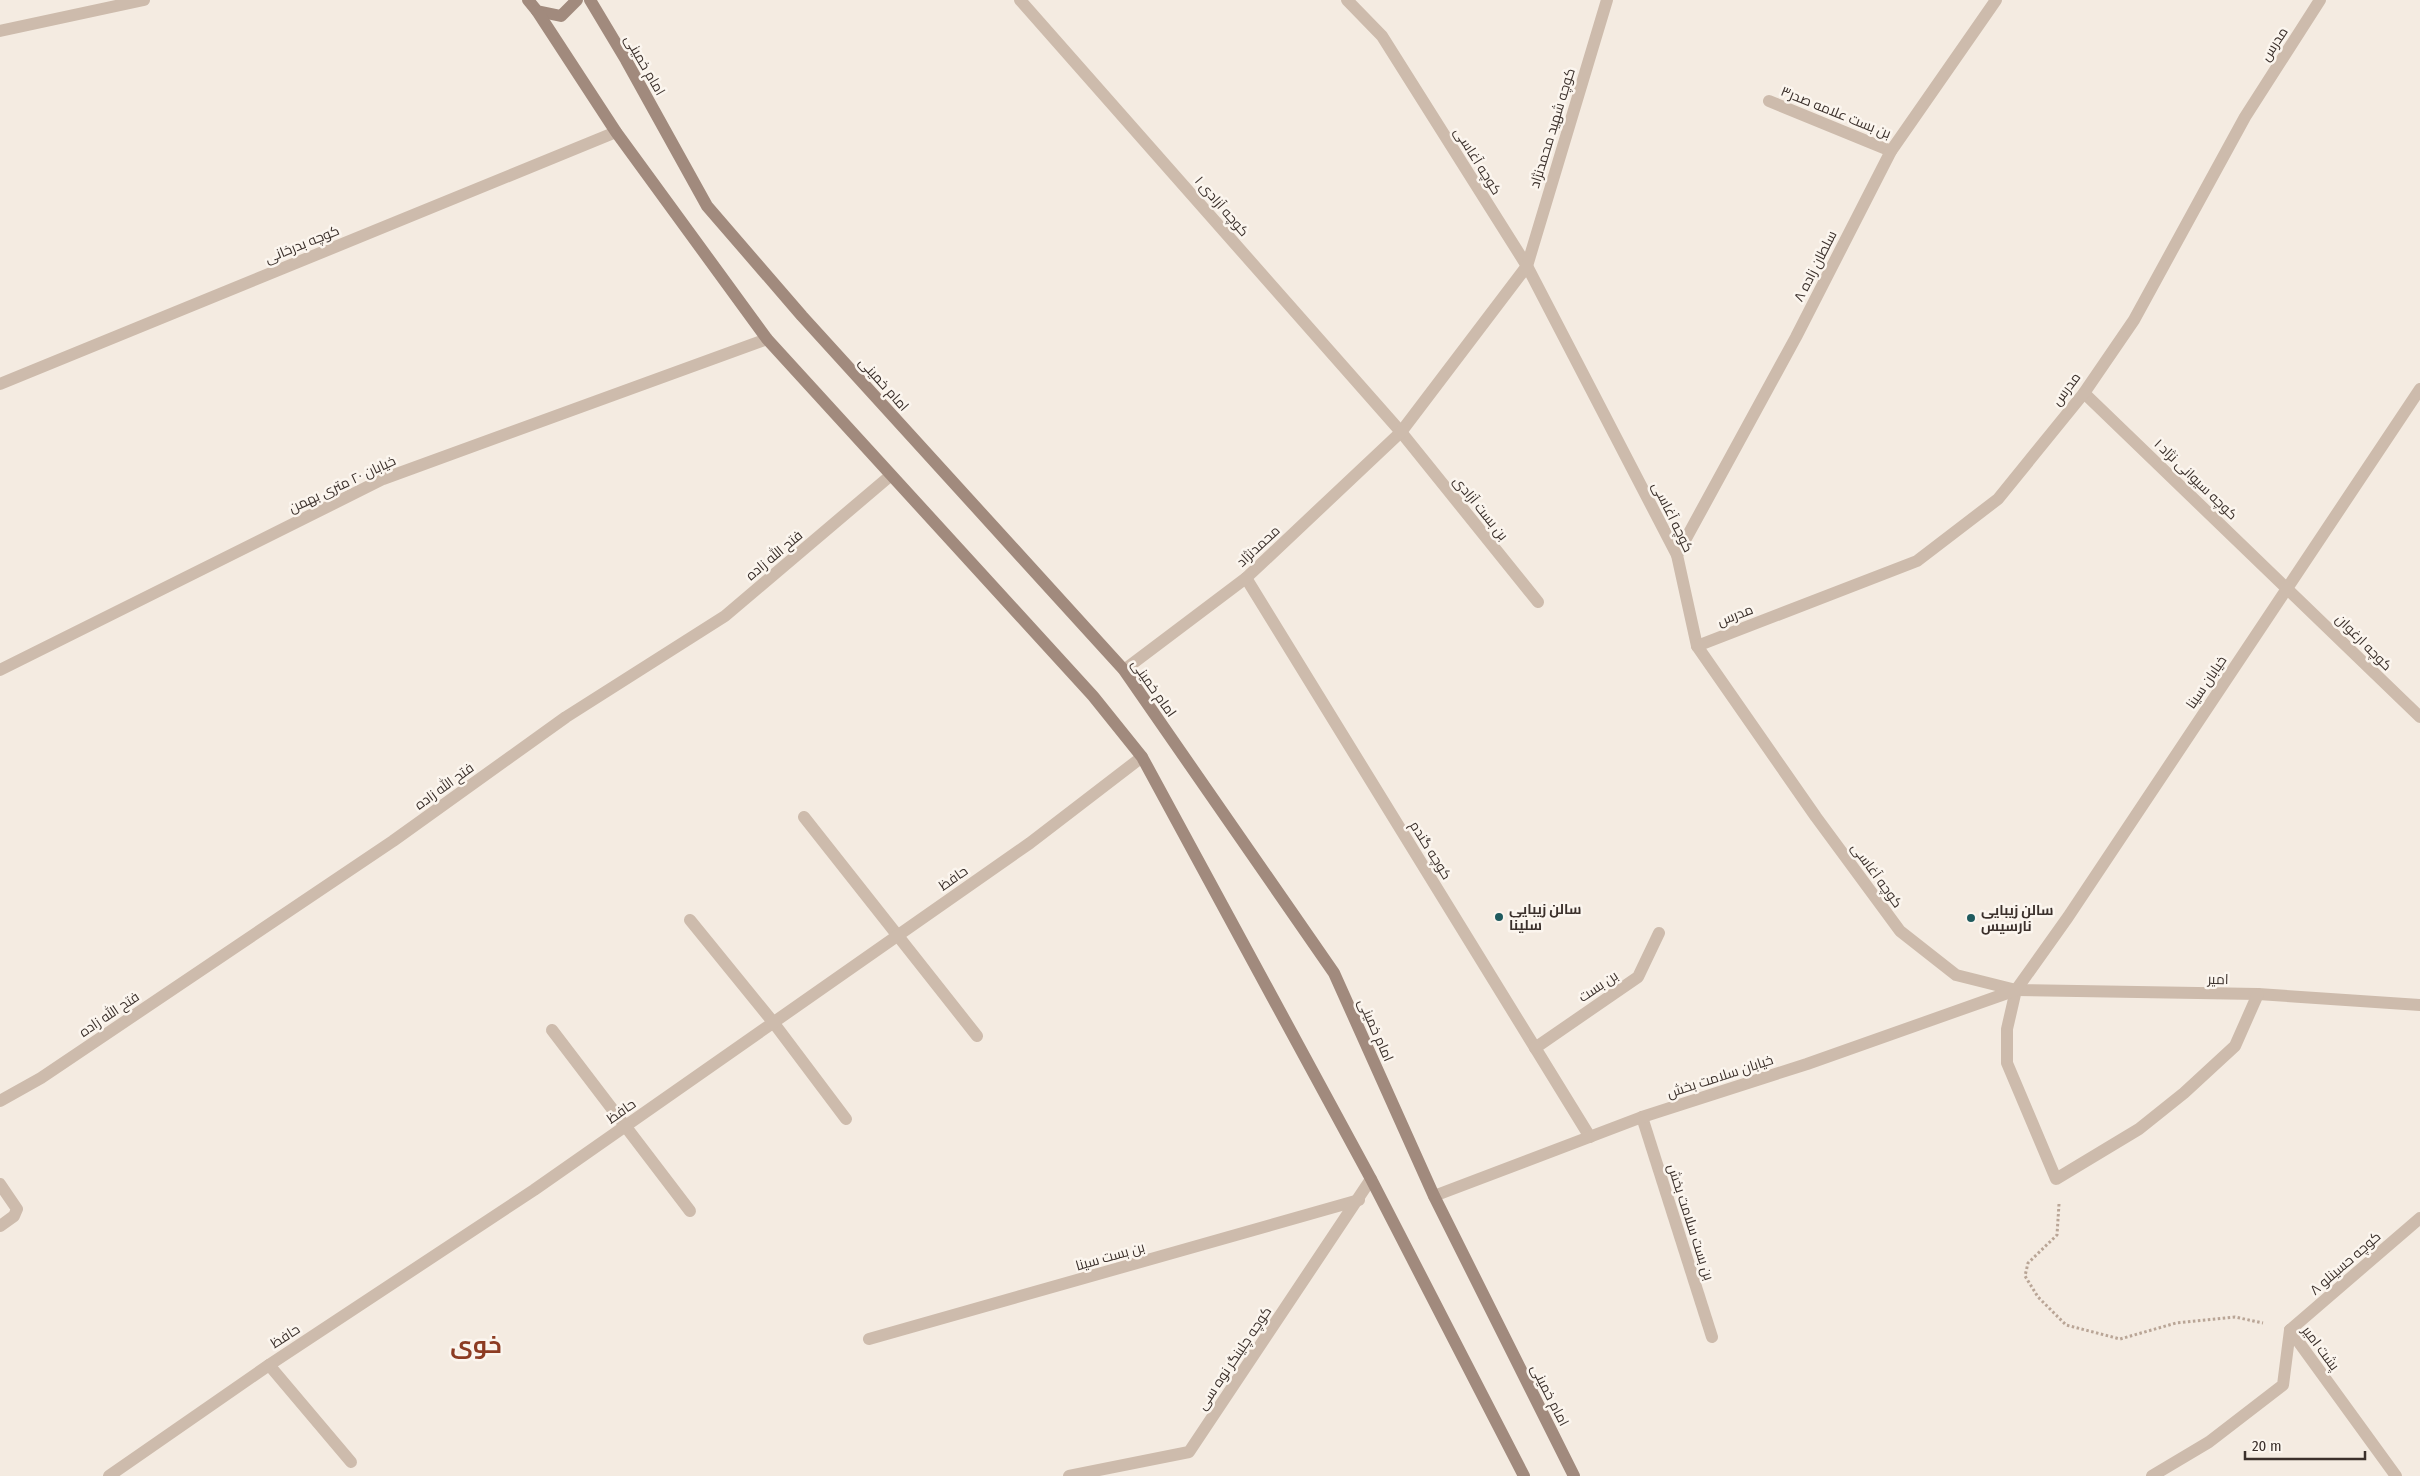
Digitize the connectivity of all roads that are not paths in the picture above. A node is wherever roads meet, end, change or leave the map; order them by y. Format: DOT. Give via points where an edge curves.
graph roads {
  1 [pos="144,0"];
  2 [pos="528,0"];
  3 [pos="577,0"];
  4 [pos="590,0"];
  5 [pos="1020,0"];
  6 [pos="1348,0"];
  7 [pos="1607,0"];
  8 [pos="1996,0"];
  9 [pos="2320,0"];
  10 [pos="537,11"];
  11 [pos="0,31"];
  12 [pos="1769,101"];
  13 [pos="616,132"];
  14 [pos="1892,151"];
  15 [pos="1527,266"];
  16 [pos="767,339"];
  17 [pos="0,384"];
  18 [pos="2420,389"];
  19 [pos="2084,392"];
  20 [pos="1401,432"];
  21 [pos="890,476"];
  22 [pos="1677,555"];
  23 [pos="1246,578"];
  24 [pos="2288,587"];
  25 [pos="1538,602"];
  26 [pos="1697,646"];
  27 [pos="0,670"];
  28 [pos="1124,670"];
  29 [pos="2420,717"];
  30 [pos="1142,757"];
  31 [pos="804,817"];
  32 [pos="690,920"];
  33 [pos="1659,933"];
  34 [pos="898,934"];
  35 [pos="2016,990"];
  36 [pos="2258,994"];
  37 [pos="2420,1005"];
  38 [pos="773,1022"];
  39 [pos="552,1030"];
  40 [pos="977,1036"];
  41 [pos="1535,1048"];
  42 [pos="0,1101"];
  43 [pos="1642,1117"];
  44 [pos="846,1119"];
  45 [pos="625,1126"];
  46 [pos="1590,1137"];
  47 [pos="1371,1178"];
  48 [pos="0,1184"];
  49 [pos="1434,1196"];
  50 [pos="1359,1200"];
  51 [pos="690,1211"];
  52 [pos="2420,1218"];
  53 [pos="0,1226"];
  54 [pos="2290,1330"];
  55 [pos="1712,1337"];
  56 [pos="869,1339"];
  57 [pos="269,1364"];
  58 [pos="351,1462"];
  59 [pos="109,1476"];
  60 [pos="1069,1476"];
  61 [pos="1524,1476"];
  62 [pos="1574,1476"];
  63 [pos="2152,1476"];
  64 [pos="2396,1476"];
  1 -- 11 [label="street"];
  2 -- 10 [label="main road"];
  3 -- 10 [label="main road" via="561,16"];
  4 -- 28 [label="main road, امام خمینی" via="706,206"];
  5 -- 20 [label="street, کوچه آزادی ۱"];
  6 -- 15 [label="street, کوچه آغاسی" via="1382,36"];
  7 -- 15 [label="street, کوچه شهید محمدنژاد"];
  8 -- 14 [label="street, سلطان زاده ۸"];
  9 -- 19 [label="street, مدرس" via="2245,118 2134,320"];
  10 -- 13 [label="main road"];
  12 -- 14 [label="street, بن بست علامه صدر۳"];
  13 -- 16 [label="main road"];
  13 -- 17 [label="street, کوچه بدرخانی"];
  14 -- 22 [label="street, سلطان زاده ۸" via="1796,337"];
  15 -- 20 [label="street, محمدنژاد"];
  15 -- 22 [label="street, کوچه آغاسی"];
  16 -- 21 [label="main road"];
  16 -- 27 [label="street, خیابان ۲۰ متری بهمن" via="383,479"];
  18 -- 24 [label="street, خیابان سینا"];
  19 -- 24 [label="street, کوچه سیوانی نژاد ۱"];
  19 -- 26 [label="street, مدرس" via="1998,499 1917,561"];
  20 -- 23 [label="street, محمدنژاد"];
  20 -- 25 [label="street, بن بست آزادی"];
  21 -- 30 [label="main road" via="1093,696"];
  21 -- 42 [label="street, فتح الله زاده" via="725,616 566,717 394,841 41,1078"];
  22 -- 26 [label="street, کوچه آغاسی"];
  23 -- 28 [label="street, محمدنژاد"];
  23 -- 41 [label="street, کوچه گندم"];
  24 -- 29 [label="street, کوچه ارغوان"];
  24 -- 35 [label="street, خیابان سینا"];
  26 -- 35 [label="street, کوچه آغاسی" via="1900,931 1956,974"];
  28 -- 49 [label="main road, امام خمینی" via="1334,972"];
  30 -- 34 [label="street, حافظ" via="1030,843"];
  30 -- 47 [label="main road"];
  31 -- 34 [label="street"];
  32 -- 38 [label="street"];
  33 -- 41 [label="street, بن بست" via="1638,977"];
  34 -- 38 [label="street, حافظ"];
  34 -- 40 [label="street"];
  35 -- 36 [label="street, امیر"];
  35 -- 36 [label="street" via="2007,1029 2007,1063 2056,1178 2139,1129 2184,1094 2235,1046"];
  35 -- 43 [label="street, خیابان سلامت بخش" via="1808,1064"];
  36 -- 37 [label="street, امیر"];
  38 -- 44 [label="street"];
  38 -- 45 [label="street, حافظ"];
  39 -- 45 [label="street"];
  41 -- 46 [label="street, کوچه گندم"];
  43 -- 46 [label="street, خیابان سلامت بخش"];
  43 -- 55 [label="street, بن بست سلامت بخش"];
  45 -- 51 [label="street"];
  45 -- 57 [label="street, حافظ" via="402,1279"];
  46 -- 49 [label="street, خیابان سلامت بخش"];
  47 -- 50 [label="street, کوچه چلینگر نوه سی"];
  47 -- 61 [label="main road"];
  48 -- 53 [label="street" via="17,1209 14,1216"];
  49 -- 62 [label="main road, امام خمینی"];
  50 -- 56 [label="street, بن بست سینا"];
  50 -- 60 [label="street, کوچه چلینگر نوه سی" via="1189,1452"];
  52 -- 54 [label="street, کوچه حسینلو ۸"];
  54 -- 63 [label="street, پشت امیر" via="2283,1385 2209,1442"];
  54 -- 64 [label="street, پشت امیر"];
  57 -- 58 [label="street"];
  57 -- 59 [label="street, حافظ"];
}
